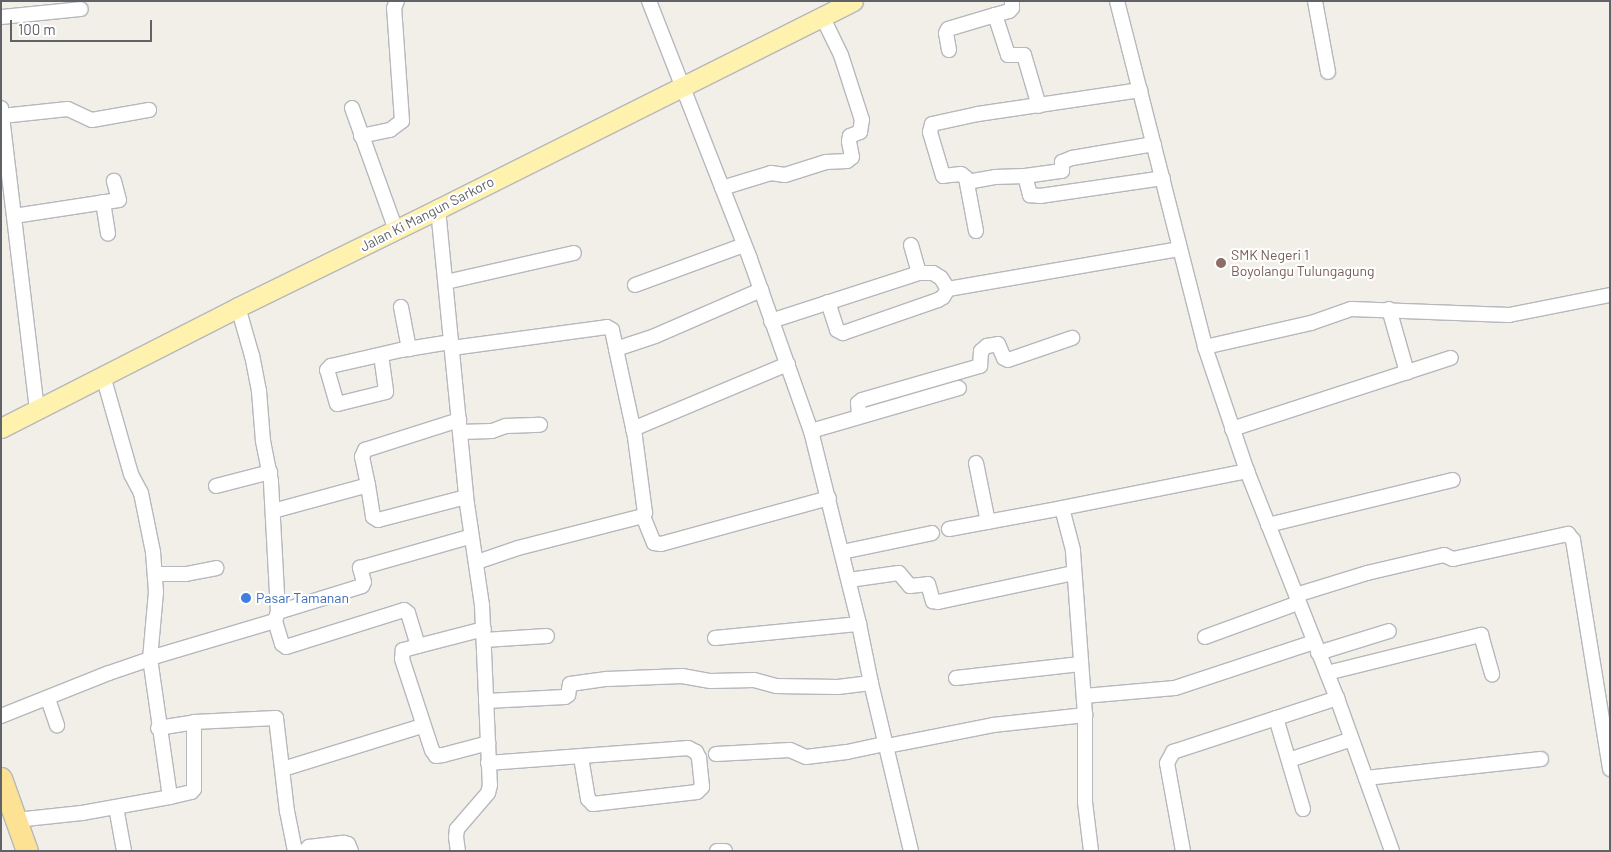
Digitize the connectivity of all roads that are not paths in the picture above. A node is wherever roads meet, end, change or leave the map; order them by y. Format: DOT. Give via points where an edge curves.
graph roads {
  1 [pos="397,1"];
  2 [pos="649,1"];
  3 [pos="853,1"];
  4 [pos="1012,1"];
  5 [pos="1118,1"];
  6 [pos="1315,1"];
  7 [pos="81,9"];
  8 [pos="995,15"];
  9 [pos="822,16"];
  10 [pos="1,17"];
  11 [pos="949,50"];
  12 [pos="1328,72"];
  13 [pos="682,86"];
  14 [pos="1140,90"];
  15 [pos="1039,106"];
  16 [pos="1,108"];
  17 [pos="352,108"];
  18 [pos="149,110"];
  19 [pos="2,116"];
  20 [pos="361,136"];
  21 [pos="1154,144"];
  22 [pos="1062,171"];
  23 [pos="1025,176"];
  24 [pos="1163,178"];
  25 [pos="114,181"];
  26 [pos="966,182"];
  27 [pos="722,188"];
  28 [pos="1072,191"];
  29 [pos="103,202"];
  30 [pos="438,209"];
  31 [pos="9,210"];
  32 [pos="396,230"];
  33 [pos="976,231"];
  34 [pos="108,234"];
  35 [pos="744,245"];
  36 [pos="911,245"];
  37 [pos="1180,249"];
  38 [pos="574,252"];
  39 [pos="919,273"];
  40 [pos="446,282"];
  41 [pos="635,285"];
  42 [pos="948,288"];
  43 [pos="761,290"];
  44 [pos="1610,295"];
  45 [pos="828,302"];
  46 [pos="238,307"];
  47 [pos="401,307"];
  48 [pos="1389,309"];
  49 [pos="772,320"];
  50 [pos="1072,338"];
  51 [pos="451,345"];
  52 [pos="1205,347"];
  53 [pos="409,349"];
  54 [pos="616,349"];
  55 [pos="381,355"];
  56 [pos="1451,358"];
  57 [pos="788,364"];
  58 [pos="1407,372"];
  59 [pos="103,376"];
  60 [pos="959,388"];
  61 [pos="37,410"];
  62 [pos="859,416"];
  63 [pos="540,425"];
  64 [pos="459,426"];
  65 [pos="1,428"];
  66 [pos="633,429"];
  67 [pos="1232,429"];
  68 [pos="811,431"];
  69 [pos="976,463"];
  70 [pos="1247,471"];
  71 [pos="270,472"];
  72 [pos="1454,480"];
  73 [pos="368,485"];
  74 [pos="216,486"];
  75 [pos="466,497"];
  76 [pos="829,498"];
  77 [pos="1062,508"];
  78 [pos="272,511"];
  79 [pos="643,516"];
  80 [pos="988,522"];
  81 [pos="1268,525"];
  82 [pos="949,529"];
  83 [pos="932,533"];
  84 [pos="472,536"];
  85 [pos="842,552"];
  86 [pos="477,562"];
  87 [pos="216,568"];
  88 [pos="1073,573"];
  89 [pos="156,574"];
  90 [pos="849,580"];
  91 [pos="1297,599"];
  92 [pos="277,616"];
  93 [pos="859,624"];
  94 [pos="1389,631"];
  95 [pos="484,634"];
  96 [pos="547,636"];
  97 [pos="1204,637"];
  98 [pos="715,638"];
  99 [pos="418,646"];
  100 [pos="1316,647"];
  101 [pos="150,658"];
  102 [pos="1080,664"];
  103 [pos="1327,672"];
  104 [pos="1492,674"];
  105 [pos="956,678"];
  106 [pos="870,684"];
  107 [pos="1084,696"];
  108 [pos="1337,698"];
  109 [pos="48,699"];
  110 [pos="486,701"];
  111 [pos="1085,715"];
  112 [pos="1,716"];
  113 [pos="1276,718"];
  114 [pos="194,722"];
  115 [pos="56,725"];
  116 [pos="422,726"];
  117 [pos="158,728"];
  118 [pos="1352,739"];
  119 [pos="488,743"];
  120 [pos="887,745"];
  121 [pos="716,754"];
  122 [pos="581,757"];
  123 [pos="1541,758"];
  124 [pos="1289,760"];
  125 [pos="488,763"];
  126 [pos="283,769"];
  127 [pos="1610,769"];
  128 [pos="1,778"];
  129 [pos="1366,778"];
  130 [pos="170,797"];
  131 [pos="116,806"];
  132 [pos="1303,809"];
  133 [pos="16,820"];
  134 [pos="27,851"];
  135 [pos="124,851"];
  136 [pos="295,851"];
  137 [pos="305,851"];
  138 [pos="351,851"];
  139 [pos="458,851"];
  140 [pos="716,851"];
  141 [pos="725,851"];
  142 [pos="911,851"];
  143 [pos="1091,851"];
  144 [pos="1183,851"];
  145 [pos="1392,851"];
  1 -- 20 [label="street" via="394,8 402,121 390,130"];
  2 -- 13 [label="street"];
  3 -- 9 [label="main road, Jalan Ki Mangun Sarkoro"];
  4 -- 8 [label="street" via="1009,11"];
  5 -- 14 [label="street"];
  6 -- 12 [label="street"];
  7 -- 10 [label="street"];
  8 -- 11 [label="street" via="948,29"];
  8 -- 15 [label="street" via="1008,55 1024,55"];
  9 -- 13 [label="main road, Jalan Ki Mangun Sarkoro"];
  9 -- 27 [label="street" via="841,56 862,120 860,132 850,136 852,158 784,175 771,173"];
  13 -- 27 [label="street"];
  13 -- 30 [label="main road, Jalan Ki Mangun Sarkoro"];
  14 -- 15 [label="street"];
  14 -- 21 [label="street"];
  15 -- 26 [label="street" via="932,124 930,132 943,176 963,175"];
  16 -- 19 [label="street"];
  17 -- 20 [label="street"];
  18 -- 19 [label="street" via="92,120 68,109"];
  19 -- 31 [label="street"];
  20 -- 32 [label="street"];
  21 -- 22 [label="street" via="1065,159"];
  21 -- 24 [label="street"];
  22 -- 23 [label="street"];
  22 -- 28 [label="street" via="1069,173"];
  23 -- 26 [label="street"];
  23 -- 28 [label="street" via="1030,195"];
  24 -- 28 [label="street"];
  24 -- 37 [label="street"];
  25 -- 29 [label="street" via="119,200"];
  26 -- 33 [label="street"];
  27 -- 35 [label="street"];
  29 -- 31 [label="street"];
  29 -- 34 [label="street"];
  30 -- 32 [label="main road, Jalan Ki Mangun Sarkoro"];
  30 -- 40 [label="street"];
  31 -- 61 [label="street"];
  32 -- 46 [label="main road, Jalan Ki Mangun Sarkoro"];
  35 -- 41 [label="street"];
  35 -- 43 [label="street"];
  36 -- 39 [label="street"];
  37 -- 42 [label="street"];
  37 -- 52 [label="street"];
  38 -- 40 [label="street"];
  39 -- 42 [label="street" via="933,273"];
  39 -- 45 [label="street"];
  40 -- 51 [label="street"];
  42 -- 45 [label="street" via="938,300 841,333 837,330"];
  43 -- 49 [label="street"];
  43 -- 54 [label="street"];
  44 -- 48 [label="street" via="1508,315"];
  45 -- 49 [label="street"];
  46 -- 59 [label="main road, Jalan Ki Mangun Sarkoro"];
  46 -- 71 [label="street" via="256,372 263,441"];
  47 -- 53 [label="street"];
  48 -- 52 [label="street" via="1351,309 1311,323"];
  48 -- 58 [label="street"];
  49 -- 57 [label="street"];
  50 -- 62 [label="street" via="1008,360 998,344 986,346 980,351 980,366 862,400 858,403"];
  51 -- 53 [label="street"];
  51 -- 54 [label="street" via="607,327 612,330"];
  51 -- 64 [label="street"];
  52 -- 67 [label="street"];
  53 -- 55 [label="street"];
  54 -- 66 [label="street"];
  55 -- 55 [label="street" via="386,392 337,404 328,368"];
  56 -- 58 [label="street"];
  57 -- 66 [label="street"];
  57 -- 68 [label="street"];
  58 -- 67 [label="street"];
  59 -- 61 [label="main road, Jalan Ki Mangun Sarkoro"];
  59 -- 89 [label="street" via="131,474 141,493"];
  60 -- 62 [label="street"];
  61 -- 65 [label="main road, Jalan Ki Mangun Sarkoro"];
  62 -- 68 [label="street"];
  63 -- 64 [label="street" via="506,426 492,431"];
  64 -- 73 [label="street" via="365,450 362,457"];
  64 -- 75 [label="street"];
  66 -- 79 [label="street" via="646,509"];
  67 -- 70 [label="street"];
  68 -- 76 [label="street"];
  69 -- 80 [label="street"];
  70 -- 77 [label="street"];
  70 -- 81 [label="street"];
  71 -- 74 [label="street"];
  71 -- 78 [label="street"];
  72 -- 81 [label="street"];
  73 -- 75 [label="street" via="373,517 378,520"];
  73 -- 78 [label="street"];
  75 -- 84 [label="street"];
  76 -- 79 [label="street" via="661,544 654,544"];
  76 -- 85 [label="street"];
  77 -- 80 [label="street"];
  77 -- 88 [label="street" via="1073,550"];
  78 -- 92 [label="street"];
  79 -- 86 [label="street" via="518,548"];
  80 -- 82 [label="street"];
  81 -- 91 [label="street"];
  83 -- 85 [label="street"];
  84 -- 86 [label="street"];
  84 -- 92 [label="street" via="360,568 362,586"];
  85 -- 90 [label="street"];
  86 -- 95 [label="street"];
  87 -- 89 [label="street" via="186,574"];
  88 -- 90 [label="street" via="938,602 933,601 928,584 910,586 899,573"];
  88 -- 102 [label="street"];
  89 -- 101 [label="street"];
  90 -- 93 [label="street"];
  91 -- 97 [label="street"];
  91 -- 100 [label="street"];
  91 -- 127 [label="street" via="1368,573 1434,557 1444,555 1453,559 1568,534 1573,540"];
  92 -- 99 [label="street" via="286,647 406,611"];
  92 -- 101 [label="street"];
  93 -- 98 [label="street"];
  93 -- 106 [label="street"];
  94 -- 100 [label="street"];
  95 -- 96 [label="street"];
  95 -- 99 [label="street"];
  95 -- 110 [label="street"];
  99 -- 116 [label="street" via="403,650 402,659"];
  100 -- 103 [label="street"];
  100 -- 107 [label="street" via="1175,688"];
  101 -- 109 [label="street"];
  101 -- 117 [label="street"];
  102 -- 105 [label="street"];
  102 -- 107 [label="street"];
  103 -- 104 [label="street" via="1481,635"];
  103 -- 108 [label="street"];
  106 -- 110 [label="street" via="776,686 754,680 711,681 682,676 607,679 570,684 565,697"];
  106 -- 120 [label="street"];
  107 -- 111 [label="street"];
  108 -- 113 [label="street"];
  108 -- 118 [label="street"];
  109 -- 112 [label="street"];
  109 -- 115 [label="street"];
  110 -- 119 [label="street"];
  111 -- 120 [label="street" via="992,725"];
  111 -- 143 [label="street" via="1085,802"];
  113 -- 124 [label="street"];
  113 -- 144 [label="street" via="1173,752 1168,758"];
  114 -- 117 [label="street"];
  114 -- 126 [label="street" via="276,718"];
  114 -- 130 [label="street" via="194,789"];
  116 -- 119 [label="street" via="436,756"];
  116 -- 126 [label="street"];
  117 -- 130 [label="street"];
  118 -- 124 [label="street"];
  118 -- 129 [label="street"];
  119 -- 125 [label="street"];
  120 -- 121 [label="street" via="806,757 790,750"];
  120 -- 142 [label="street"];
  122 -- 122 [label="street" via="693,748 699,758 702,787 697,792 593,804 588,799"];
  122 -- 125 [label="street"];
  123 -- 129 [label="street"];
  124 -- 132 [label="street"];
  125 -- 139 [label="street" via="489,790 457,829"];
  126 -- 136 [label="street"];
  128 -- 133 [label="highway"];
  129 -- 145 [label="street"];
  130 -- 131 [label="street"];
  131 -- 133 [label="street"];
  131 -- 135 [label="street"];
  133 -- 134 [label="highway"];
  137 -- 138 [label="street" via="309,847 344,842"];
  140 -- 141 [label="street"];
}
